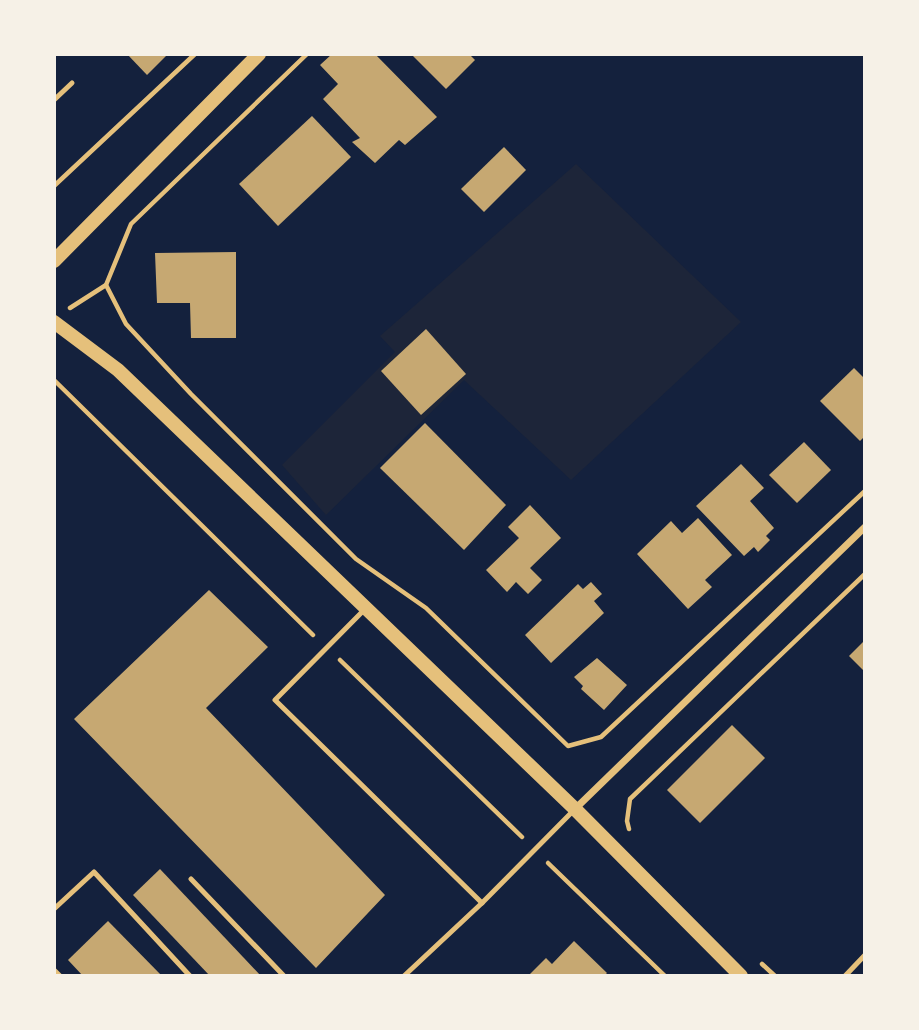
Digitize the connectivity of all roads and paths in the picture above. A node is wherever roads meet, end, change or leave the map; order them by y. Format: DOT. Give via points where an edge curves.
graph roads {
  1 [pos="195,54"];
  2 [pos="259,54"];
  3 [pos="307,54"];
  4 [pos="72,83"];
  5 [pos="54,100"];
  6 [pos="54,186"];
  7 [pos="54,261"];
  8 [pos="106,285"];
  9 [pos="59,317"];
  10 [pos="54,380"];
  11 [pos="865,491"];
  12 [pos="865,527"];
  13 [pos="865,573"];
  14 [pos="366,608"];
  15 [pos="326,647"];
  16 [pos="630,799"];
  17 [pos="575,809"];
  18 [pos="534,849"];
  19 [pos="191,879"];
  20 [pos="482,903"];
  21 [pos="54,909"];
  22 [pos="865,955"];
  23 [pos="54,970"];
  24 [pos="60,976"];
  25 [pos="190,976"];
  26 [pos="284,976"];
  27 [pos="404,976"];
  28 [pos="664,976"];
  29 [pos="741,976"];
  30 [pos="845,976"];
  1 -- 6 [label="path"];
  2 -- 7 [label="main road"];
  3 -- 8 [label="path" via="131,224"];
  4 -- 5 [label="lane"];
  8 -- 9 [label="path"];
  8 -- 11 [label="path" via="126,324 356,559 426,608 568,746 601,737"];
  9 -- 14 [label="main road"];
  10 -- 15 [label="path"];
  12 -- 17 [label="street"];
  13 -- 16 [label="path"];
  14 -- 15 [label="lane"];
  14 -- 17 [label="main road"];
  15 -- 18 [label="path"];
  15 -- 20 [label="lane" via="275,700"];
  17 -- 18 [label="lane"];
  17 -- 29 [label="main road"];
  18 -- 20 [label="lane"];
  18 -- 28 [label="path"];
  19 -- 26 [label="lane"];
  20 -- 27 [label="lane"];
  21 -- 25 [label="lane" via="94,872"];
  22 -- 30 [label="lane"];
  23 -- 24 [label="lane"];
}
